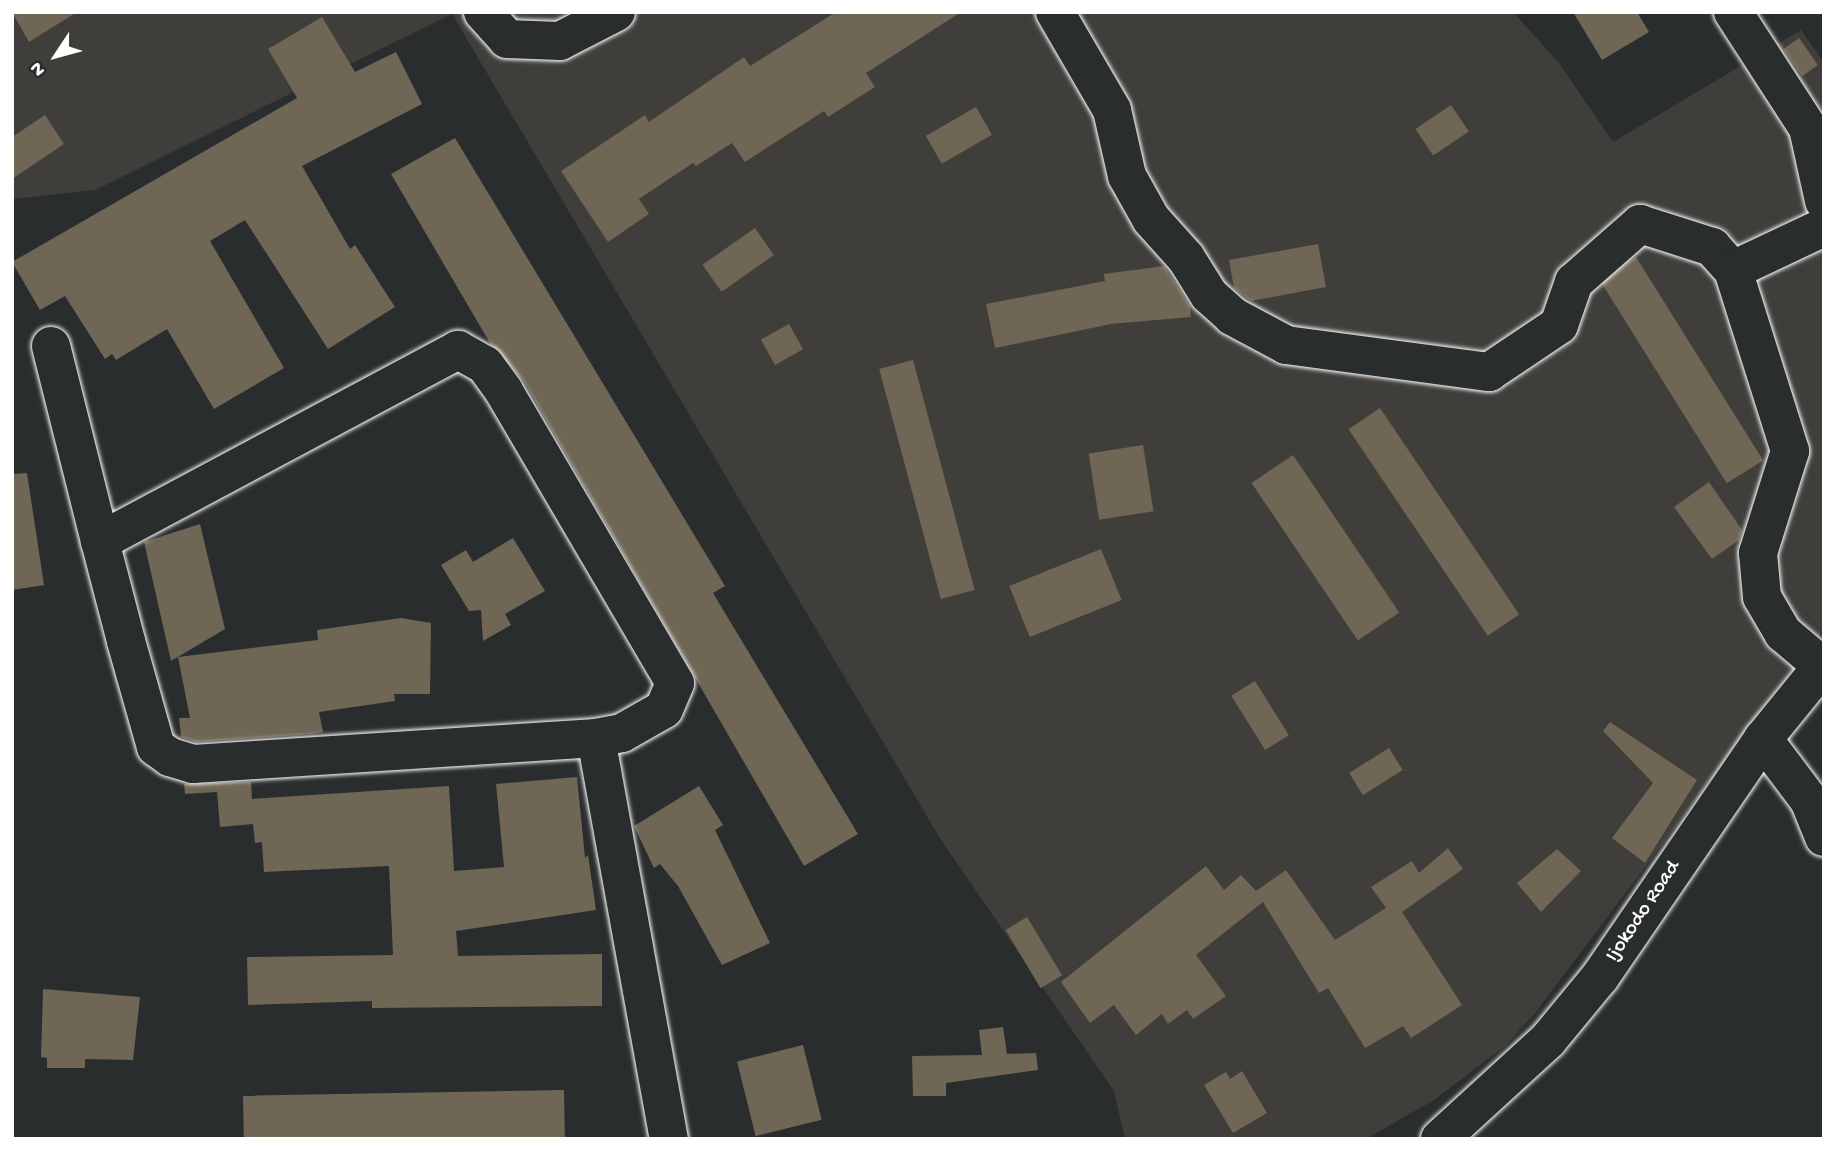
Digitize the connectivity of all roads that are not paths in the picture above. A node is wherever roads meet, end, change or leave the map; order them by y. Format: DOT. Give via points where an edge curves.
graph roads {
  1 [pos="483,12"];
  2 [pos="616,12"];
  3 [pos="1055,12"];
  4 [pos="1733,12"];
  5 [pos="1824,201"];
  6 [pos="1824,227"];
  7 [pos="1732,270"];
  8 [pos="51,346"];
  9 [pos="100,541"];
  10 [pos="1823,665"];
  11 [pos="596,738"];
  12 [pos="1763,739"];
  13 [pos="1824,837"];
  14 [pos="669,1139"];
  15 [pos="1440,1139"];
  1 -- 2 [label="street" via="507,38 560,41"];
  3 -- 7 [label="street" via="1112,110 1127,176 1151,219 1186,258 1209,295 1232,316 1286,345 1489,372 1559,325 1574,282 1640,224 1712,247"];
  4 -- 5 [label="street" via="1808,128"];
  6 -- 7 [label="street"];
  7 -- 10 [label="street" via="1790,451 1758,552 1762,597 1783,633"];
  8 -- 9 [label="street"];
  9 -- 11 [label="street" via="156,747 170,757 193,764"];
  9 -- 11 [label="street" via="458,350 485,365 504,391 675,683 664,709 622,733"];
  10 -- 12 [label="street, Ijokodo Road"];
  11 -- 14 [label="street"];
  12 -- 13 [label="street" via="1809,800"];
  12 -- 15 [label="street, Ijokodo Road" via="1600,977 1548,1040"];
}
